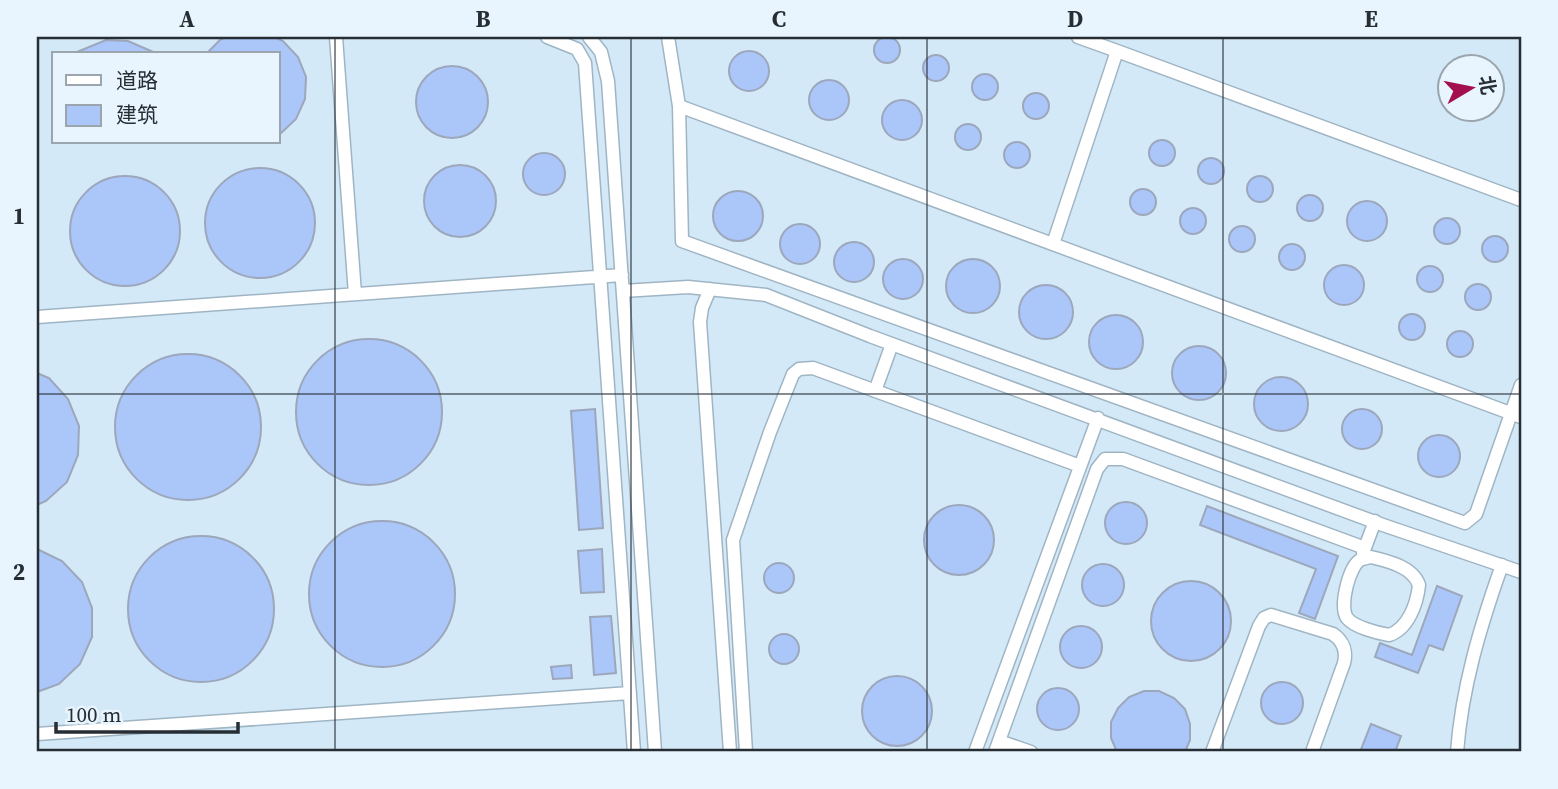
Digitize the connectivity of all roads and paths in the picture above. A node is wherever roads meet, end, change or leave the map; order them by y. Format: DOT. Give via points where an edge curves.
graph roads {
  1 [pos="336,37"];
  2 [pos="547,37"];
  3 [pos="589,37"];
  4 [pos="668,37"];
  5 [pos="1078,37"];
  6 [pos="1117,51"];
  7 [pos="680,106"];
  8 [pos="1521,200"];
  9 [pos="1054,244"];
  10 [pos="622,275"];
  11 [pos="600,277"];
  12 [pos="710,289"];
  13 [pos="623,291"];
  14 [pos="355,294"];
  15 [pos="37,317"];
  16 [pos="892,344"];
  17 [pos="1521,385"];
  18 [pos="875,391"];
  19 [pos="1516,416"];
  20 [pos="1098,418"];
  21 [pos="1080,467"];
  22 [pos="1375,521"];
  23 [pos="1363,554"];
  24 [pos="1502,565"];
  25 [pos="1521,572"];
  26 [pos="1344,608"];
  27 [pos="1329,633"];
  28 [pos="630,693"];
  29 [pos="37,734"];
  30 [pos="997,746"];
  31 [pos="634,752"];
  32 [pos="655,752"];
  33 [pos="730,752"];
  34 [pos="746,752"];
  35 [pos="975,752"];
  36 [pos="1031,752"];
  37 [pos="1212,752"];
  38 [pos="1312,752"];
  39 [pos="1457,752"];
  1 -- 14 [label="lane"];
  2 -- 11 [label="lane" via="577,49 584,58"];
  3 -- 10 [label="lane" via="601,52 608,81"];
  4 -- 7 [label="lane"];
  5 -- 6 [label="lane"];
  6 -- 8 [label="lane"];
  6 -- 9 [label="lane"];
  7 -- 9 [label="lane"];
  7 -- 19 [label="lane" via="682,241 1465,523 1476,514"];
  9 -- 19 [label="lane"];
  10 -- 11 [label="lane"];
  10 -- 13 [label="lane"];
  11 -- 14 [label="lane"];
  11 -- 28 [label="lane"];
  12 -- 13 [label="lane"];
  12 -- 16 [label="lane" via="766,295"];
  12 -- 33 [label="lane" via="700,322"];
  13 -- 32 [label="lane"];
  14 -- 15 [label="lane"];
  16 -- 18 [label="lane"];
  16 -- 20 [label="lane"];
  17 -- 19 [label="lane"];
  18 -- 21 [label="lane"];
  18 -- 34 [label="lane" via="813,369 799,369 793,374 748,492 732,549"];
  20 -- 21 [label="lane"];
  20 -- 22 [label="lane"];
  21 -- 35 [label="lane"];
  22 -- 23 [label="lane"];
  22 -- 24 [label="lane"];
  23 -- 26 [label="lane" via="1344,595"];
  23 -- 26 [label="lane" via="1408,570 1417,579 1408,621 1389,635 1351,621"];
  23 -- 30 [label="lane" via="1122,458 1105,459 1097,469"];
  24 -- 25 [label="lane"];
  24 -- 39 [label="lane" via="1467,677"];
  26 -- 27 [label="lane"];
  27 -- 37 [label="lane" via="1278,615 1264,618"];
  27 -- 38 [label="lane" via="1342,643 1346,656"];
  28 -- 29 [label="lane"];
  28 -- 31 [label="lane"];
  30 -- 36 [label="lane"];
}
